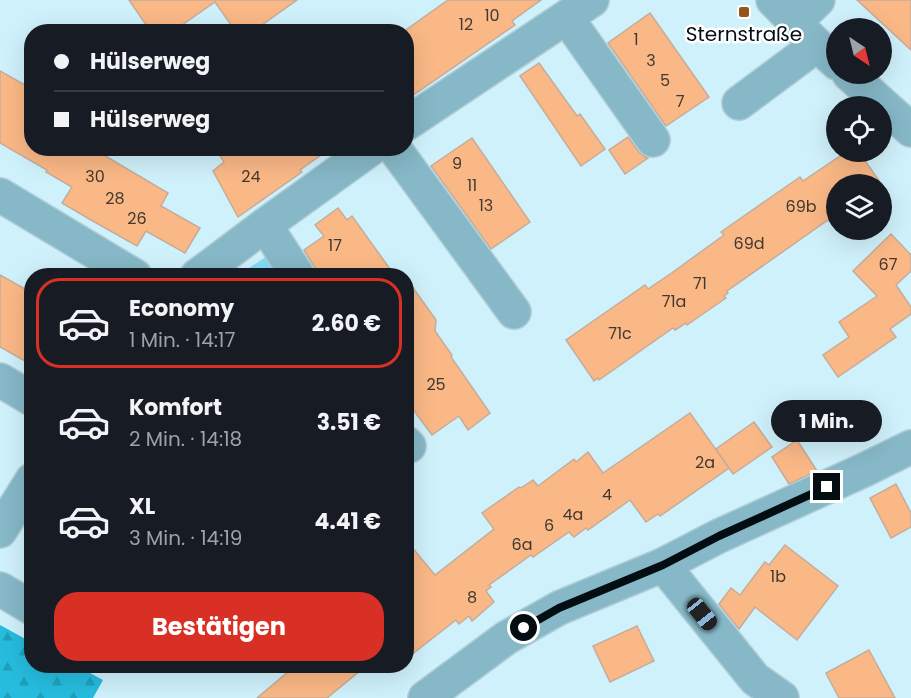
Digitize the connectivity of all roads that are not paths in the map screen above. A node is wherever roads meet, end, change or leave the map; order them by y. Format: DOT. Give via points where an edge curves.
graph roads {
  1 [pos="818,0"];
  2 [pos="579,9"];
  3 [pos="784,11"];
  4 [pos="826,53"];
  5 [pos="826,55"];
  6 [pos="860,84"];
  7 [pos="739,103"];
  8 [pos="414,119"];
  9 [pos="911,130"];
  10 [pos="653,140"];
  11 [pos="361,156"];
  12 [pos="400,156"];
  13 [pos="0,195"];
  14 [pos="265,225"];
  15 [pos="122,268"];
  16 [pos="208,268"];
  17 [pos="293,268"];
  18 [pos="514,312"];
  19 [pos="0,380"];
  20 [pos="24,394"];
  21 [pos="911,447"];
  22 [pos="24,493"];
  23 [pos="0,531"];
  24 [pos="663,565"];
  25 [pos="0,589"];
  26 [pos="24,603"];
  27 [pos="425,698"];
  28 [pos="782,698"];
  1 -- 3 [label="street"];
  2 -- 8 [label="street"];
  2 -- 10 [label="street"];
  3 -- 4 [label="street"];
  5 -- 7 [label="street"];
  6 -- 9 [label="street"];
  11 -- 14 [label="street"];
  12 -- 18 [label="street"];
  13 -- 15 [label="street"];
  14 -- 16 [label="street"];
  14 -- 17 [label="street"];
  19 -- 20 [label="street"];
  21 -- 24 [label="street"];
  22 -- 23 [label="street"];
  24 -- 27 [label="street" via="559,608 506,638"];
  24 -- 28 [label="street" via="755,678"];
  25 -- 26 [label="street"];
}
